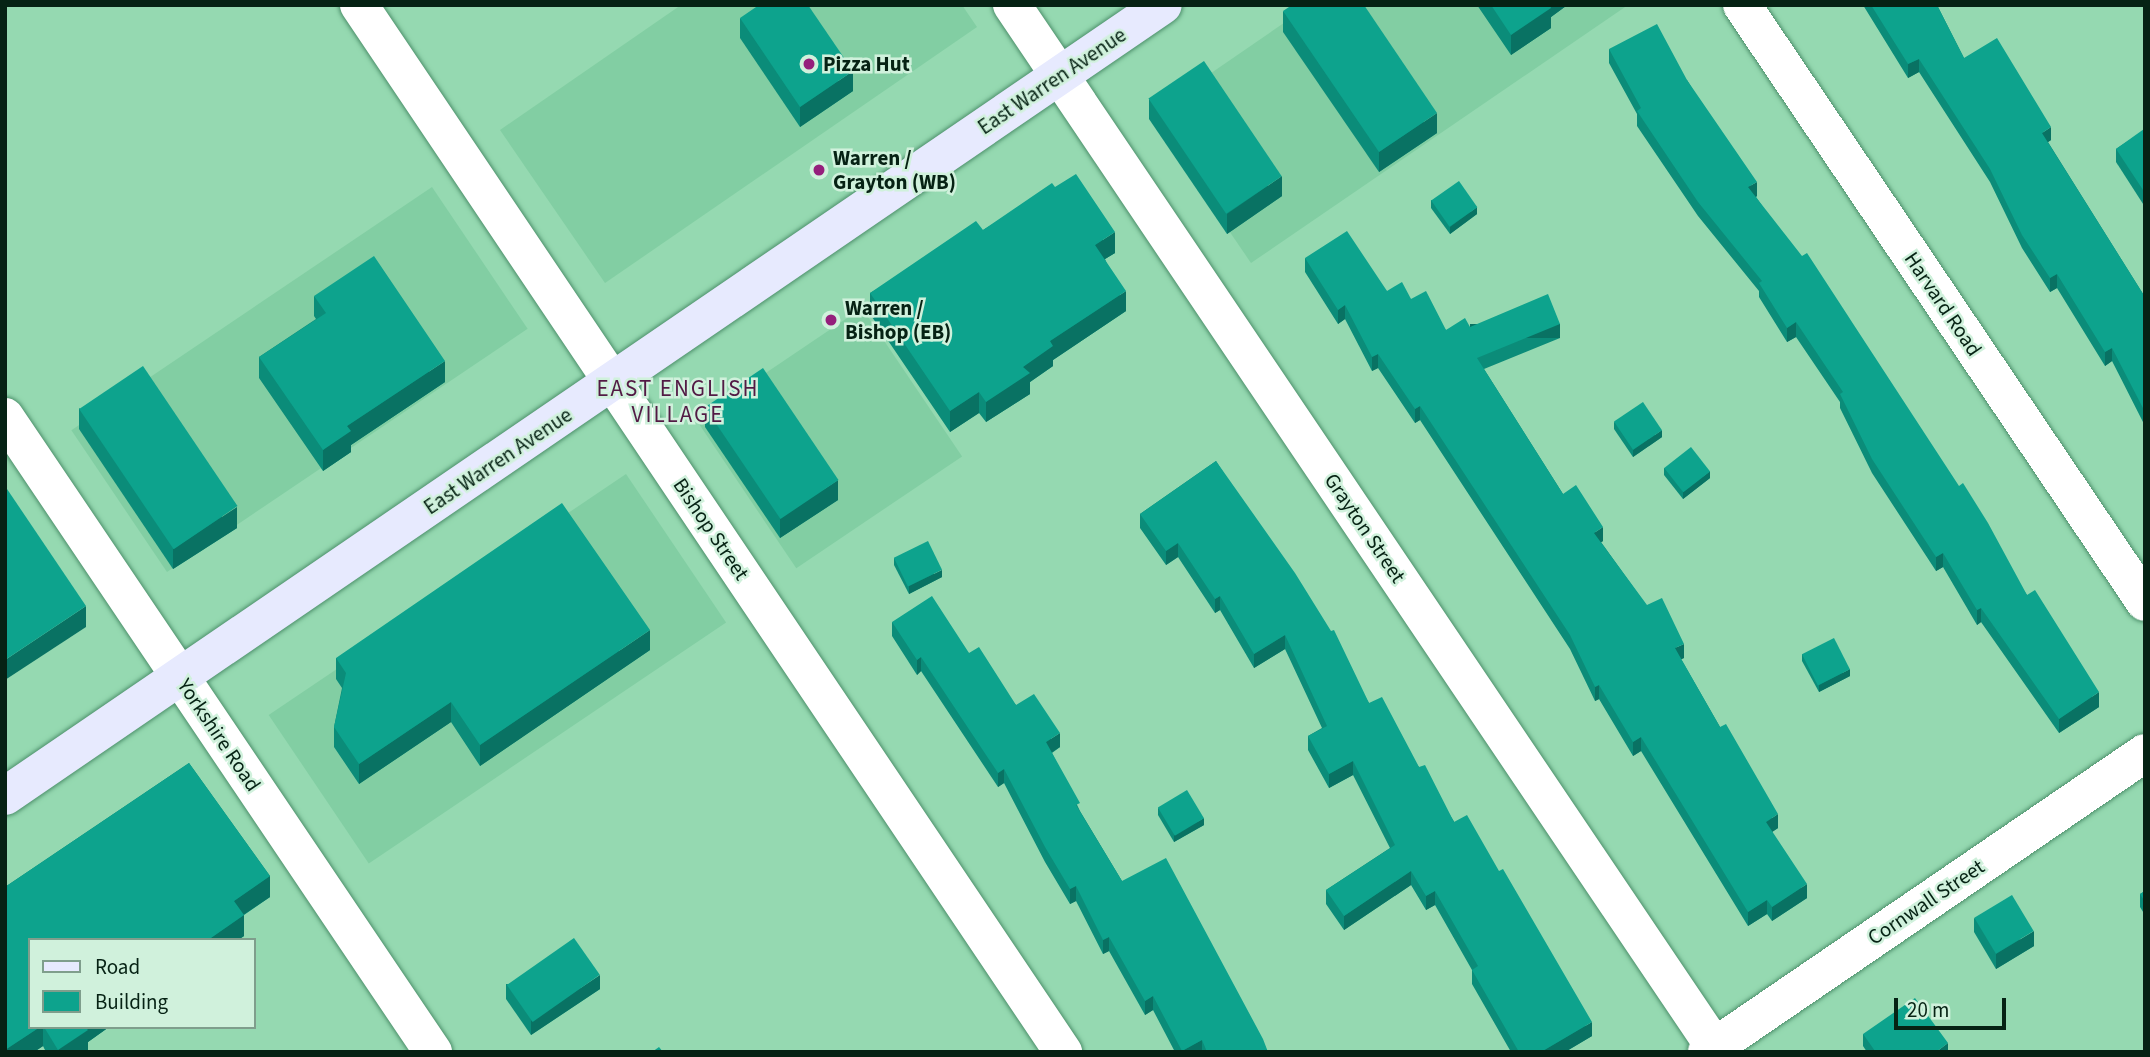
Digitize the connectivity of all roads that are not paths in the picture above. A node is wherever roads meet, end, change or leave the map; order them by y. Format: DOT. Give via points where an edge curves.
graph roads {
  1 [pos="359,5"];
  2 [pos="1012,5"];
  3 [pos="1163,5"];
  4 [pos="1742,5"];
  5 [pos="1060,76"];
  6 [pos="613,383"];
  7 [pos="5,417"];
  8 [pos="2145,602"];
  9 [pos="180,677"];
  10 [pos="2145,753"];
  11 [pos="5,796"];
  12 [pos="1713,1050"];
  13 [pos="433,1052"];
  14 [pos="1063,1052"];
  1 -- 6 [label="street, Bishop Street"];
  2 -- 5 [label="street, Grayton Street"];
  3 -- 5 [label="main road, East Warren Avenue"];
  4 -- 8 [label="street, Harvard Road"];
  5 -- 6 [label="main road, East Warren Avenue"];
  5 -- 12 [label="street, Grayton Street"];
  6 -- 9 [label="main road, East Warren Avenue"];
  6 -- 14 [label="street, Bishop Street"];
  7 -- 9 [label="street, Yorkshire Road"];
  9 -- 11 [label="main road, East Warren Avenue"];
  9 -- 13 [label="street, Yorkshire Road"];
  10 -- 12 [label="street, Cornwall Street"];
}
